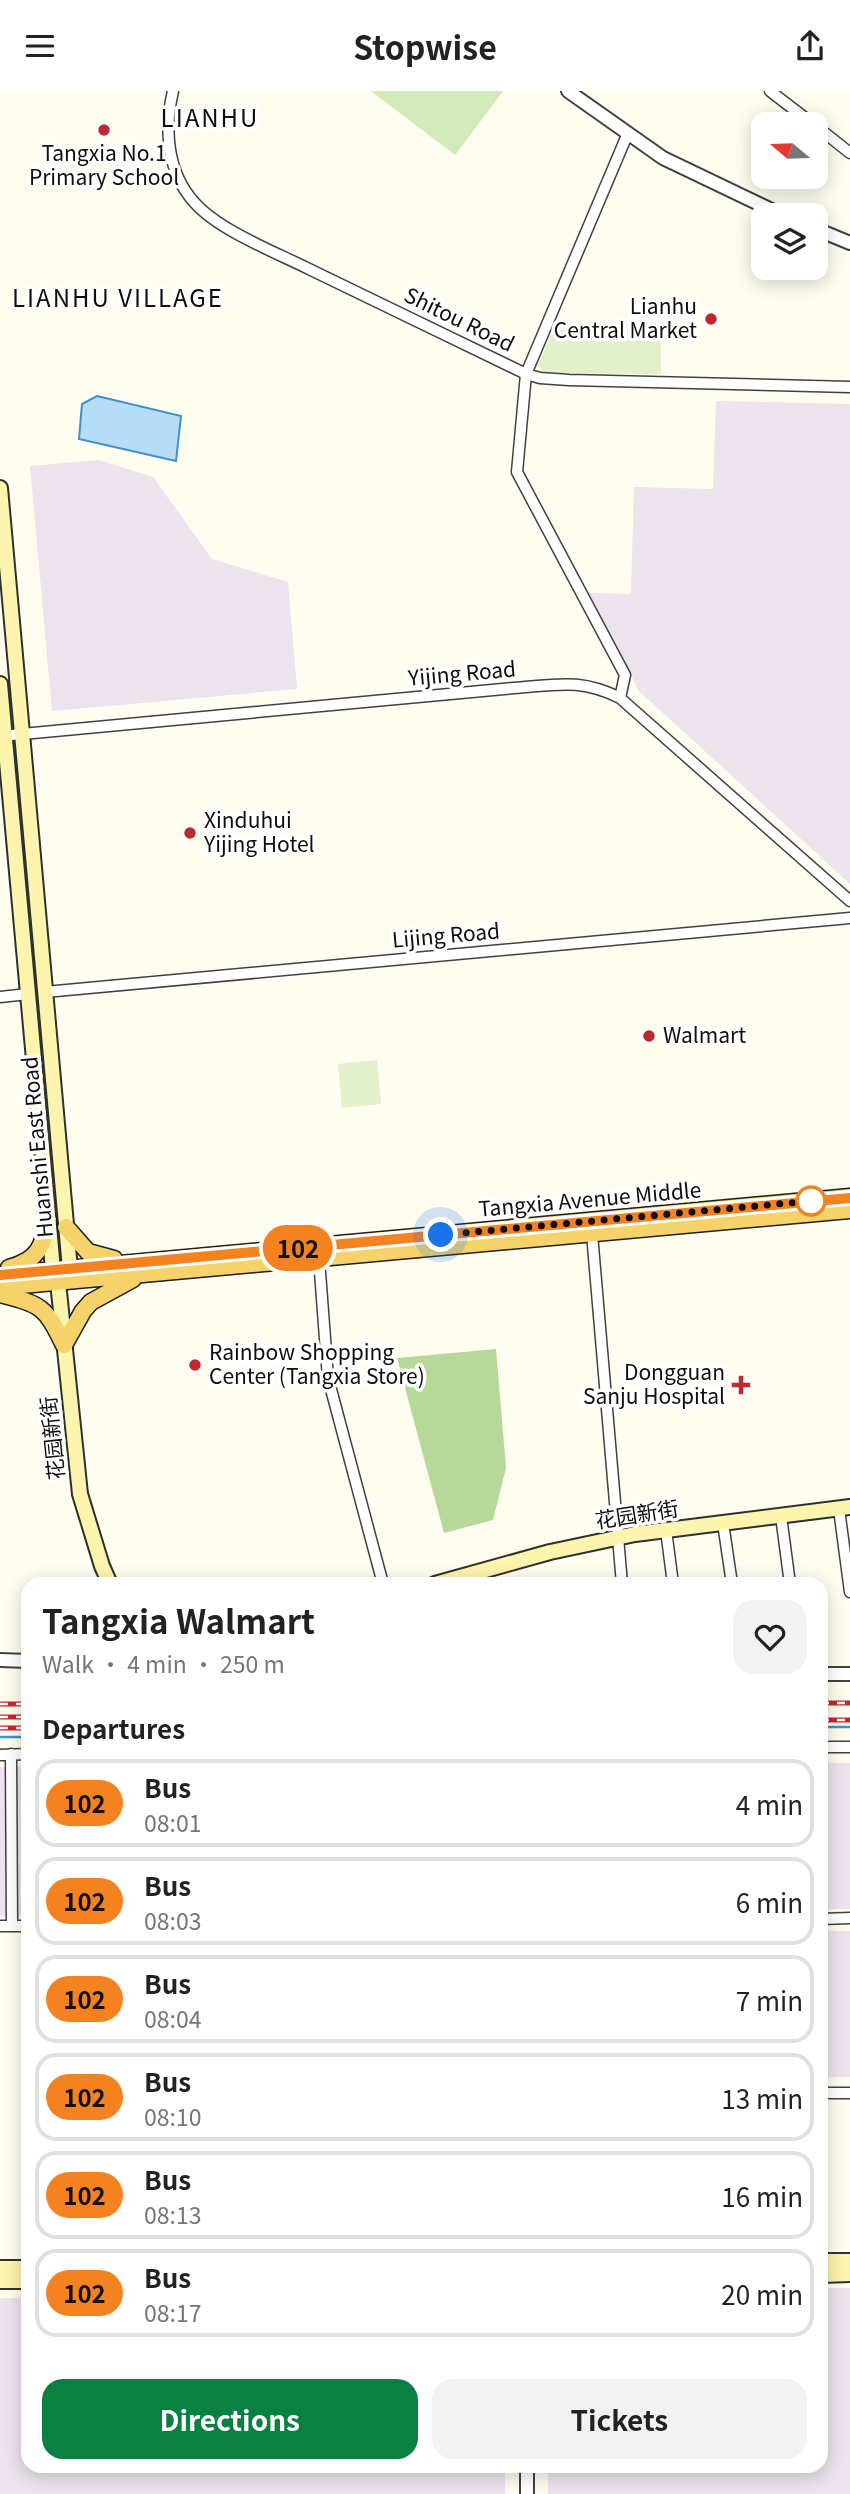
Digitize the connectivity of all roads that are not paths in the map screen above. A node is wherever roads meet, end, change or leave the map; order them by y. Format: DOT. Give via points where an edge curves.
graph roads {
  1 [pos="173,91"];
  2 [pos="568,91"];
  3 [pos="771,91"];
  4 [pos="798,112"];
  5 [pos="628,133"];
  6 [pos="828,136"];
  7 [pos="850,152"];
  8 [pos="757,203"];
  9 [pos="828,234"];
  10 [pos="850,243"];
  11 [pos="526,374"];
  12 [pos="850,387"];
  13 [pos="0,488"];
  14 [pos="0,684"];
  15 [pos="620,698"];
  16 [pos="22,734"];
  17 [pos="2,736"];
  18 [pos="850,901"];
  19 [pos="850,918"];
  20 [pos="45,992"];
  21 [pos="28,994"];
  22 [pos="0,997"];
  23 [pos="850,1198"];
  24 [pos="850,1210"];
  25 [pos="48,1220"];
  26 [pos="66,1227"];
  27 [pos="592,1234"];
  28 [pos="319,1259"];
  29 [pos="70,1269"];
  30 [pos="141,1269"];
  31 [pos="0,1273"];
  32 [pos="55,1276"];
  33 [pos="0,1287"];
  34 [pos="0,1294"];
  35 [pos="64,1345"];
  36 [pos="844,1508"];
  37 [pos="781,1516"];
  38 [pos="723,1523"];
  39 [pos="666,1530"];
  40 [pos="618,1537"];
  41 [pos="107,1577"];
  42 [pos="381,1577"];
  43 [pos="460,1577"];
  44 [pos="621,1577"];
  45 [pos="672,1577"];
  46 [pos="731,1577"];
  47 [pos="789,1577"];
  48 [pos="850,1592"];
  49 [pos="0,1660"];
  50 [pos="21,1661"];
  51 [pos="828,1674"];
  52 [pos="850,1674"];
  53 [pos="828,1747"];
  54 [pos="850,1747"];
  55 [pos="5,1754"];
  56 [pos="828,1919"];
  57 [pos="850,1919"];
  58 [pos="0,1926"];
  59 [pos="12,1926"];
  60 [pos="21,1926"];
  61 [pos="828,2093"];
  62 [pos="850,2093"];
  63 [pos="828,2261"];
  64 [pos="850,2261"];
  65 [pos="0,2268"];
  66 [pos="21,2268"];
  67 [pos="850,2274"];
  68 [pos="828,2275"];
  69 [pos="0,2281"];
  70 [pos="21,2281"];
  71 [pos="527,2473"];
  72 [pos="527,2494"];
  1 -- 11 [label="street, Shitou Road" via="168,121 173,165 187,194 209,217"];
  2 -- 5 [label="street"];
  3 -- 4 [label="street"];
  5 -- 8 [label="street" via="663,158"];
  5 -- 11 [label="street"];
  6 -- 7 [label="street"];
  9 -- 10 [label="street"];
  11 -- 12 [label="street, Shitou Road" via="569,380"];
  11 -- 15 [label="street" via="517,472 625,675"];
  13 -- 16 [label="main road, Huanshi East Road"];
  14 -- 17 [label="main road, Huanshi East Road"];
  15 -- 16 [label="street, Yijing Road" via="578,684"];
  15 -- 18 [label="street, Yijing Road"];
  16 -- 17 [label="street, Yijing Road"];
  16 -- 20 [label="main road, Huanshi East Road"];
  17 -- 21 [label="main road, Huanshi East Road"];
  19 -- 20 [label="street, Lijing Road"];
  20 -- 26 [label="main road, Huanshi East Road"];
  21 -- 22 [label="street"];
  21 -- 25 [label="main road, Huanshi East Road"];
  23 -- 30 [label="main road, Tangxia Avenue Middle"];
  24 -- 27 [label="main road, Tangxia Avenue Middle"];
  25 -- 31 [label="main road" via="36,1254"];
  25 -- 32 [label="main road, Huanshi East Road"];
  26 -- 29 [label="main road, Huanshi East Road"];
  26 -- 30 [label="main road" via="82,1248 95,1256"];
  27 -- 28 [label="main road, Tangxia Avenue Middle"];
  27 -- 40 [label="street"];
  28 -- 30 [label="main road, Tangxia Avenue Middle"];
  28 -- 42 [label="street" via="328,1378"];
  29 -- 30 [label="main road, Tangxia Avenue Middle"];
  29 -- 32 [label="main road, Tangxia Avenue Middle"];
  30 -- 32 [label="main road, Tangxia Avenue Middle"];
  30 -- 35 [label="main road" via="91,1302"];
  31 -- 32 [label="main road, Tangxia Avenue Middle"];
  32 -- 33 [label="main road, Tangxia Avenue Middle"];
  32 -- 35 [label="main road, 花园新街"];
  34 -- 35 [label="main road" via="43,1309"];
  35 -- 41 [label="main road, 花园新街" via="80,1494"];
  36 -- 37 [label="main road, 花园新街"];
  36 -- 48 [label="street"];
  37 -- 38 [label="main road, 花园新街"];
  37 -- 47 [label="street"];
  38 -- 39 [label="main road, 花园新街"];
  38 -- 46 [label="street"];
  39 -- 40 [label="main road, 花园新街"];
  39 -- 45 [label="street"];
  40 -- 43 [label="main road, 花园新街"];
  40 -- 44 [label="street"];
  49 -- 50 [label="street"];
  51 -- 52 [label="street"];
  53 -- 54 [label="street"];
  55 -- 59 [label="street"];
  56 -- 57 [label="street"];
  58 -- 59 [label="street"];
  59 -- 60 [label="street"];
  61 -- 62 [label="street"];
  63 -- 64 [label="main road"];
  65 -- 66 [label="main road"];
  67 -- 68 [label="main road"];
  69 -- 70 [label="main road"];
  71 -- 72 [label="street"];
}
